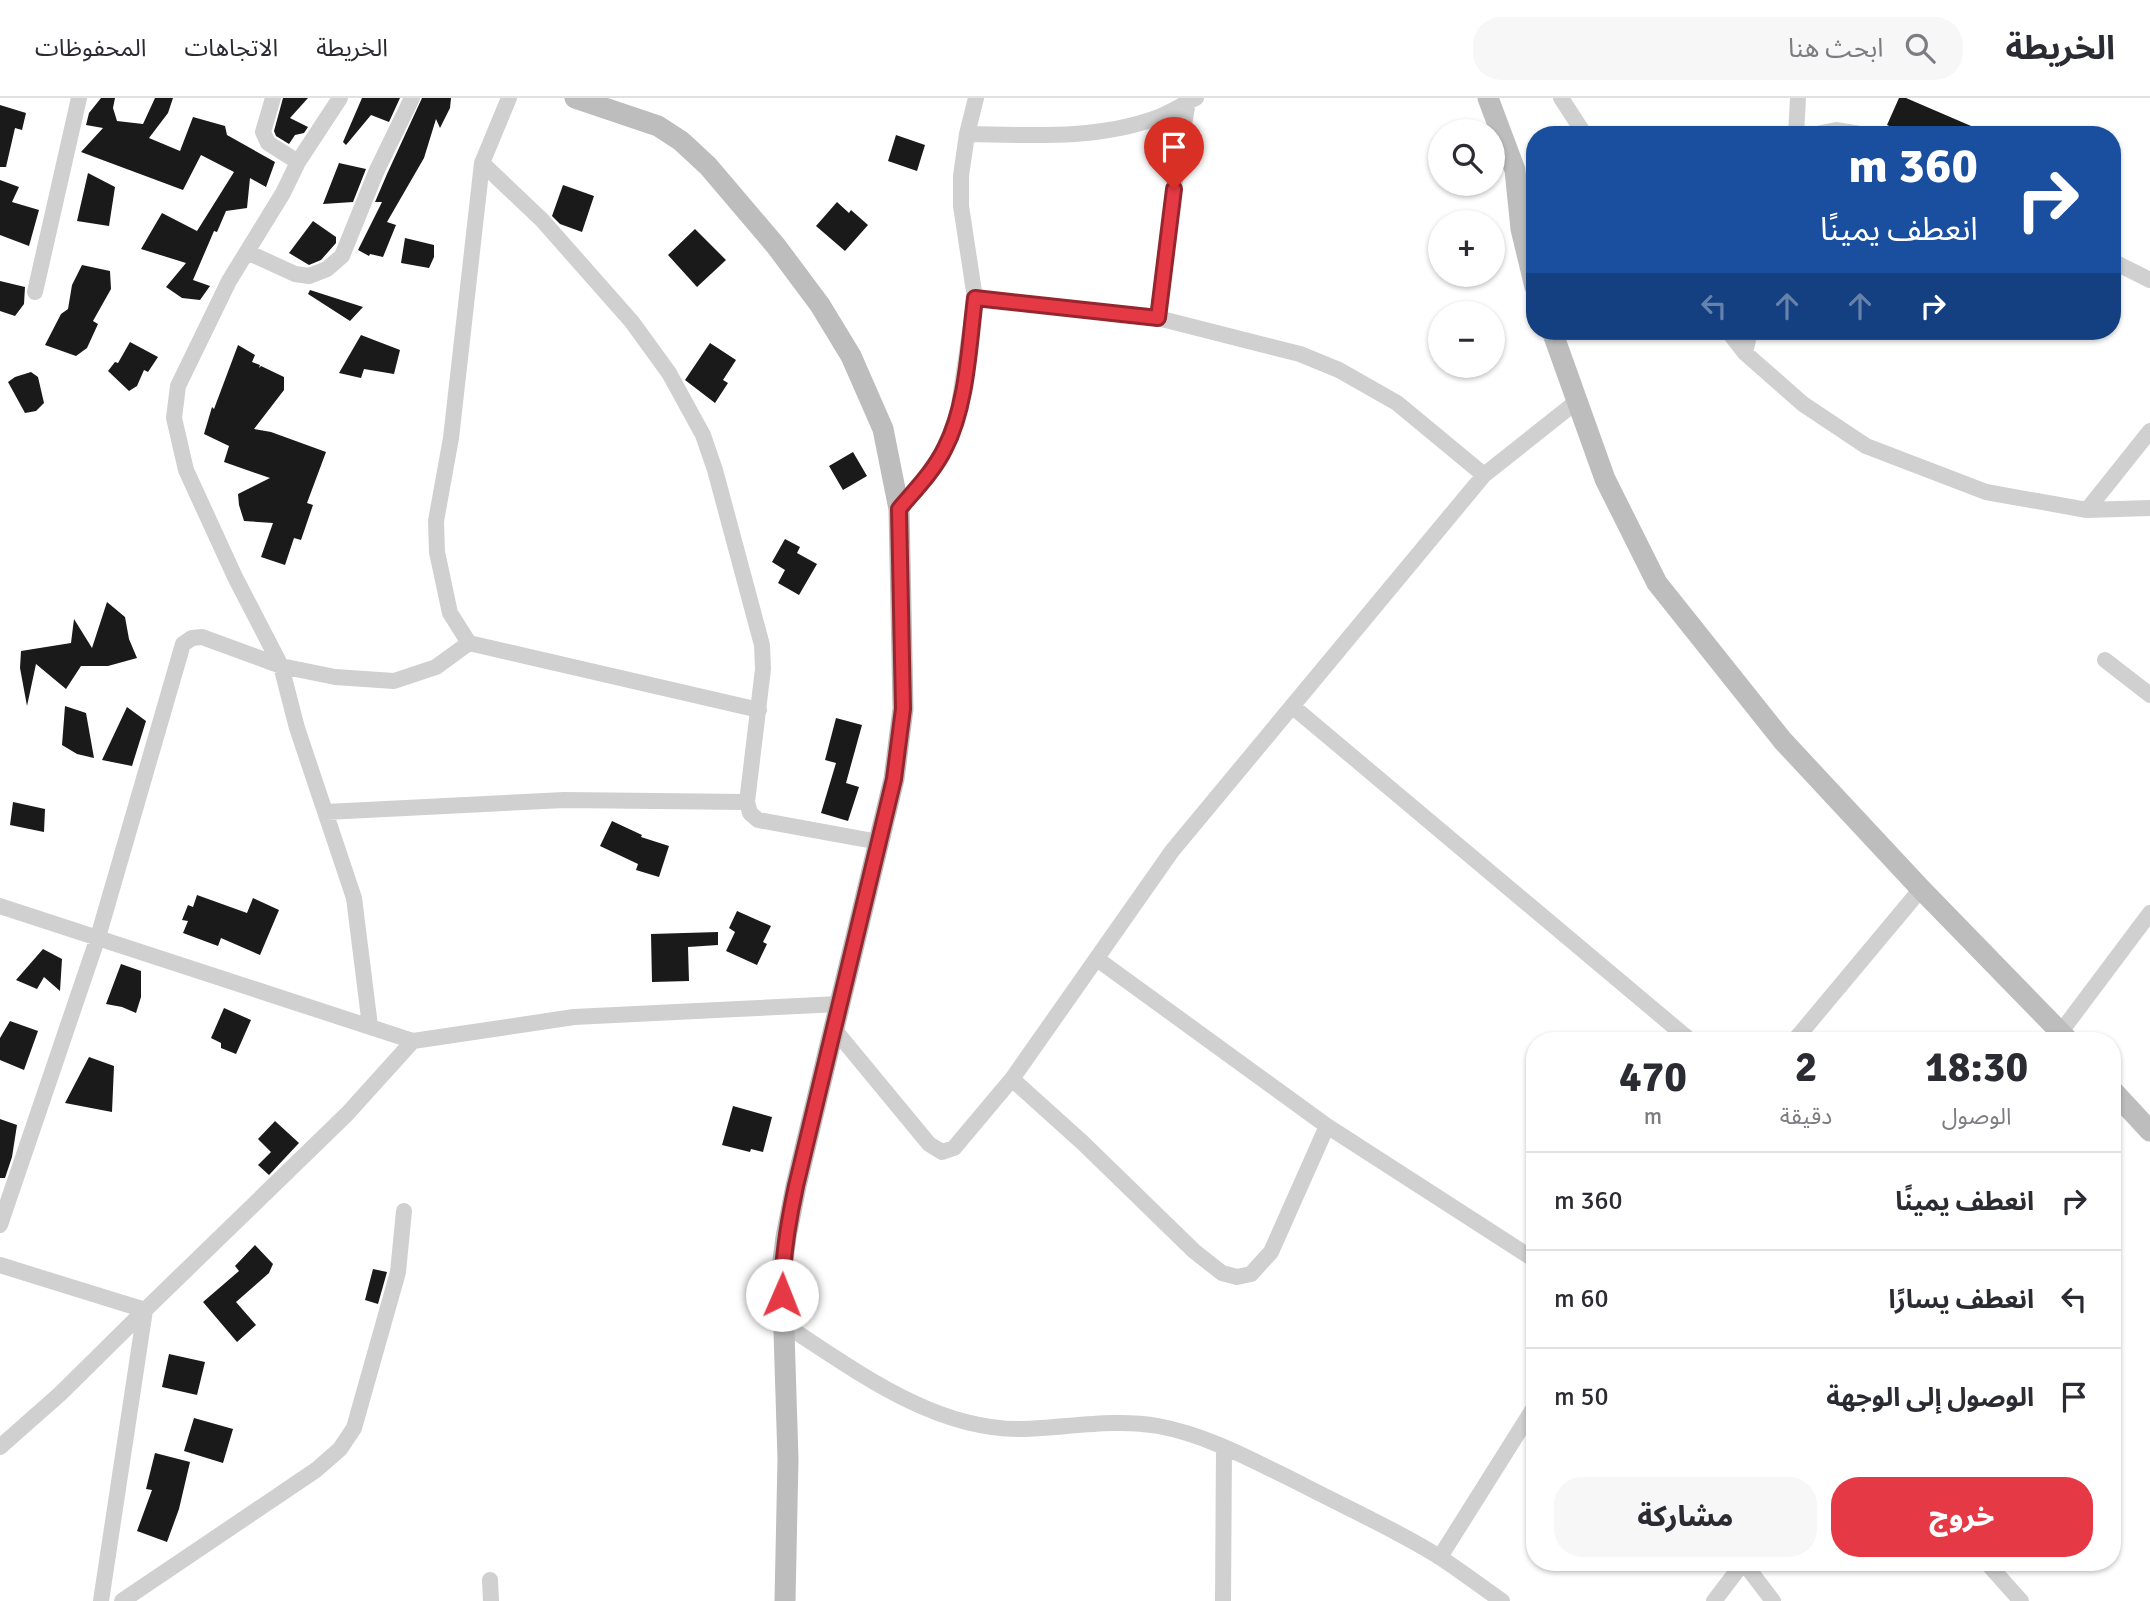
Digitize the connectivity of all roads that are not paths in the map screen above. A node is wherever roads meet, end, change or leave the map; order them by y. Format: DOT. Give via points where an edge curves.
graph roads {
  1 [pos="79,98"];
  2 [pos="273,98"];
  3 [pos="340,98"];
  4 [pos="412,98"];
  5 [pos="509,98"];
  6 [pos="575,98"];
  7 [pos="976,98"];
  8 [pos="1488,98"];
  9 [pos="1560,98"];
  10 [pos="1798,98"];
  11 [pos="1192,100"];
  12 [pos="1579,126"];
  13 [pos="1796,126"];
  14 [pos="967,134"];
  15 [pos="298,162"];
  16 [pos="482,163"];
  17 [pos="1526,250"];
  18 [pos="247,252"];
  19 [pos="2121,266"];
  20 [pos="2150,280"];
  21 [pos="35,292"];
  22 [pos="975,298"];
  23 [pos="1158,318"];
  24 [pos="1555,340"];
  25 [pos="1735,340"];
  26 [pos="1748,340"];
  27 [pos="1745,353"];
  28 [pos="1576,402"];
  29 [pos="2150,431"];
  30 [pos="1484,475"];
  31 [pos="2150,508"];
  32 [pos="899,509"];
  33 [pos="2087,510"];
  34 [pos="469,643"];
  35 [pos="2105,660"];
  36 [pos="281,666"];
  37 [pos="2150,695"];
  38 [pos="1292,706"];
  39 [pos="759,710"];
  40 [pos="747,802"];
  41 [pos="326,813"];
  42 [pos="879,842"];
  43 [pos="1921,889"];
  44 [pos="0,906"];
  45 [pos="2150,913"];
  46 [pos="98,937"];
  47 [pos="1097,959"];
  48 [pos="839,1004"];
  49 [pos="370,1026"];
  50 [pos="834,1029"];
  51 [pos="1680,1032"];
  52 [pos="1802,1032"];
  53 [pos="2055,1032"];
  54 [pos="2065,1032"];
  55 [pos="413,1041"];
  56 [pos="1012,1079"];
  57 [pos="2121,1100"];
  58 [pos="1327,1126"];
  59 [pos="2150,1131"];
  60 [pos="404,1210"];
  61 [pos="0,1225"];
  62 [pos="1526,1254"];
  63 [pos="0,1265"];
  64 [pos="145,1310"];
  65 [pos="782,1323"];
  66 [pos="1526,1420"];
  67 [pos="0,1447"];
  68 [pos="1224,1448"];
  69 [pos="1440,1557"];
  70 [pos="1737,1571"];
  71 [pos="1749,1571"];
  72 [pos="1994,1571"];
  73 [pos="490,1580"];
  74 [pos="101,1601"];
  75 [pos="122,1601"];
  76 [pos="491,1601"];
  77 [pos="785,1601"];
  78 [pos="1223,1601"];
  79 [pos="1502,1601"];
  80 [pos="1714,1601"];
  81 [pos="1773,1601"];
  82 [pos="2021,1601"];
  1 -- 21 [label="street"];
  2 -- 15 [label="street" via="263,132 268,143"];
  3 -- 15 [label="street"];
  4 -- 18 [label="street" via="342,256 309,276"];
  5 -- 16 [label="street"];
  6 -- 32 [label="street" via="658,125 681,141 776,246 820,305 869,394 883,429"];
  7 -- 14 [label="street"];
  8 -- 17 [label="street" via="1515,170"];
  9 -- 12 [label="street"];
  10 -- 13 [label="street"];
  11 -- 14 [label="street" via="1157,117 1105,131"];
  11 -- 23 [label="street" via="1177,163"];
  14 -- 22 [label="street" via="961,206"];
  15 -- 18 [label="street"];
  16 -- 34 [label="street" via="451,438 436,521 437,552 450,613"];
  16 -- 39 [label="street" via="542,220 632,323 669,373 703,435 762,645"];
  18 -- 36 [label="street" via="178,386 174,418 186,470"];
  19 -- 20 [label="street"];
  22 -- 23 [label="street"];
  22 -- 32 [label="street" via="958,411 946,447"];
  23 -- 30 [label="street" via="1300,354 1339,370 1398,403"];
  24 -- 28 [label="street"];
  25 -- 27 [label="street"];
  26 -- 27 [label="street"];
  27 -- 33 [label="street" via="1803,404 1866,446 1986,492"];
  28 -- 30 [label="street"];
  28 -- 43 [label="street" via="1605,479 1657,583 1783,741"];
  29 -- 33 [label="street"];
  30 -- 38 [label="street"];
  31 -- 33 [label="street"];
  32 -- 42 [label="street" via="903,709 894,779"];
  34 -- 36 [label="street" via="436,667 394,681 335,677"];
  34 -- 39 [label="street"];
  35 -- 37 [label="street"];
  36 -- 41 [label="street"];
  36 -- 46 [label="street" via="202,637 184,644"];
  38 -- 47 [label="street" via="1172,851"];
  38 -- 51 [label="street"];
  39 -- 40 [label="street"];
  40 -- 41 [label="street" via="564,800"];
  40 -- 42 [label="street" via="758,820"];
  41 -- 49 [label="street" via="358,915"];
  42 -- 48 [label="street"];
  43 -- 52 [label="street"];
  43 -- 53 [label="street"];
  44 -- 46 [label="street"];
  45 -- 54 [label="street"];
  46 -- 49 [label="street"];
  46 -- 61 [label="street"];
  47 -- 56 [label="street"];
  47 -- 58 [label="street"];
  48 -- 50 [label="street"];
  48 -- 55 [label="street" via="574,1017"];
  49 -- 55 [label="street"];
  50 -- 56 [label="street" via="929,1144 942,1152 958,1144"];
  50 -- 65 [label="street" via="786,1237"];
  55 -- 64 [label="street" via="347,1114"];
  56 -- 58 [label="street" via="1194,1251 1222,1273 1237,1277 1251,1274 1272,1252"];
  57 -- 59 [label="street"];
  58 -- 62 [label="street"];
  60 -- 75 [label="street" via="398,1272 354,1428 340,1449 299,1482"];
  63 -- 64 [label="street"];
  64 -- 67 [label="street"];
  64 -- 74 [label="street"];
  65 -- 68 [label="street" via="903,1397 964,1422 1019,1429 1157,1426"];
  65 -- 77 [label="street" via="788,1459"];
  66 -- 69 [label="street"];
  68 -- 69 [label="street"];
  68 -- 78 [label="street"];
  69 -- 79 [label="street"];
  70 -- 80 [label="street"];
  71 -- 81 [label="street"];
  72 -- 82 [label="street"];
  73 -- 76 [label="street"];
}
